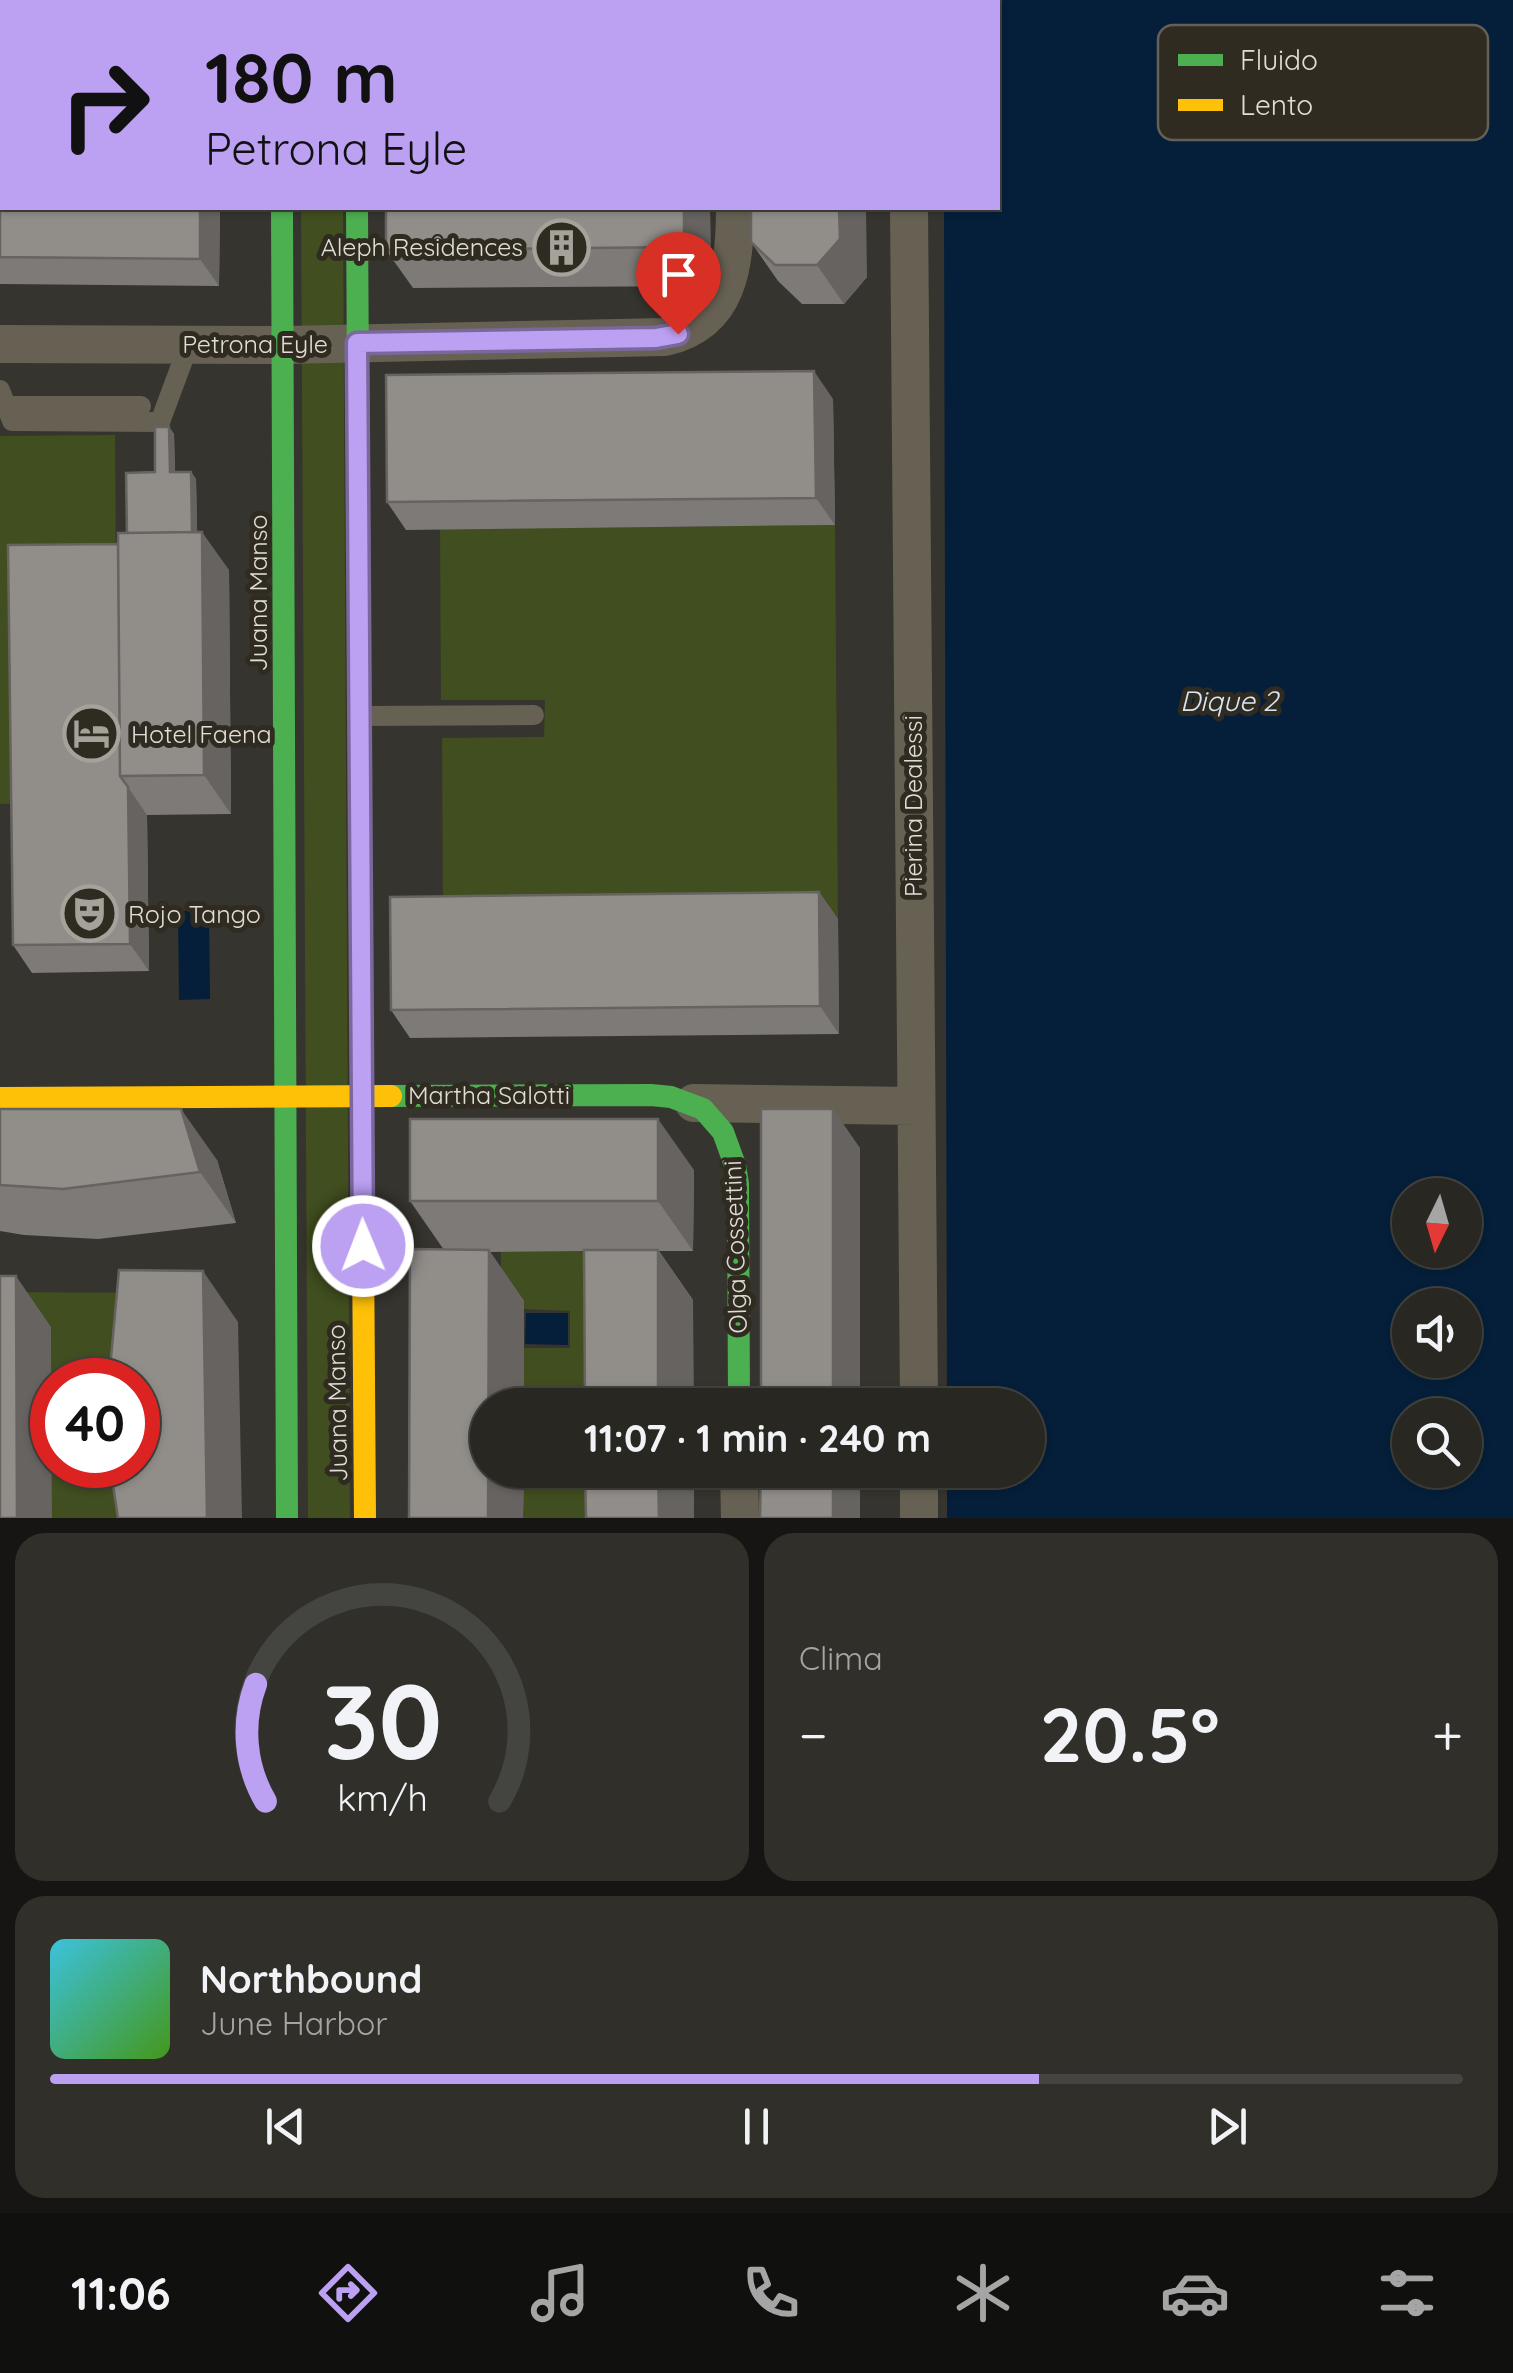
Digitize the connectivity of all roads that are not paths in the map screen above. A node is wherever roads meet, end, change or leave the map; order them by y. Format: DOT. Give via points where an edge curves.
graph roads {
  1 [pos="282,210"];
  2 [pos="357,210"];
  3 [pos="734,210"];
  4 [pos="909,210"];
  5 [pos="357,343"];
  6 [pos="0,344"];
  7 [pos="189,344"];
  8 [pos="284,344"];
  9 [pos="3,398"];
  10 [pos="141,406"];
  11 [pos="359,716"];
  12 [pos="534,716"];
  13 [pos="362,1094"];
  14 [pos="287,1095"];
  15 [pos="0,1098"];
  16 [pos="694,1103"];
  17 [pos="916,1106"];
  18 [pos="739,1388"];
  19 [pos="918,1388"];
  20 [pos="740,1488"];
  21 [pos="919,1488"];
  22 [pos="288,1518"];
  23 [pos="366,1518"];
  24 [pos="740,1518"];
  25 [pos="919,1518"];
  1 -- 8 [label="street, Juana Manso"];
  2 -- 5 [label="street, Juana Manso"];
  3 -- 5 [label="street, Petrona Eyle" via="724,290 710,314 689,330 656,338"];
  4 -- 17 [label="street, Pierina Dealessi"];
  5 -- 8 [label="street, Petrona Eyle"];
  5 -- 11 [label="street, Juana Manso"];
  6 -- 7 [label="street, Petrona Eyle"];
  7 -- 8 [label="street, Petrona Eyle"];
  7 -- 9 [label="lane" via="160,422 12,421"];
  8 -- 14 [label="street, Juana Manso"];
  9 -- 10 [label="lane"];
  11 -- 12 [label="lane"];
  11 -- 13 [label="street, Juana Manso"];
  13 -- 14 [label="street, Martha Salotti"];
  13 -- 16 [label="street, Martha Salotti" via="651,1095"];
  13 -- 23 [label="street, Juana Manso"];
  14 -- 15 [label="street, Martha Salotti"];
  14 -- 22 [label="street, Juana Manso"];
  16 -- 17 [label="street, Martha Salotti"];
  16 -- 18 [label="street, Olga Cossettini" via="718,1124 734,1158"];
  17 -- 19 [label="street, Pierina Dealessi"];
  20 -- 24 [label="street"];
  21 -- 25 [label="street"];
}
